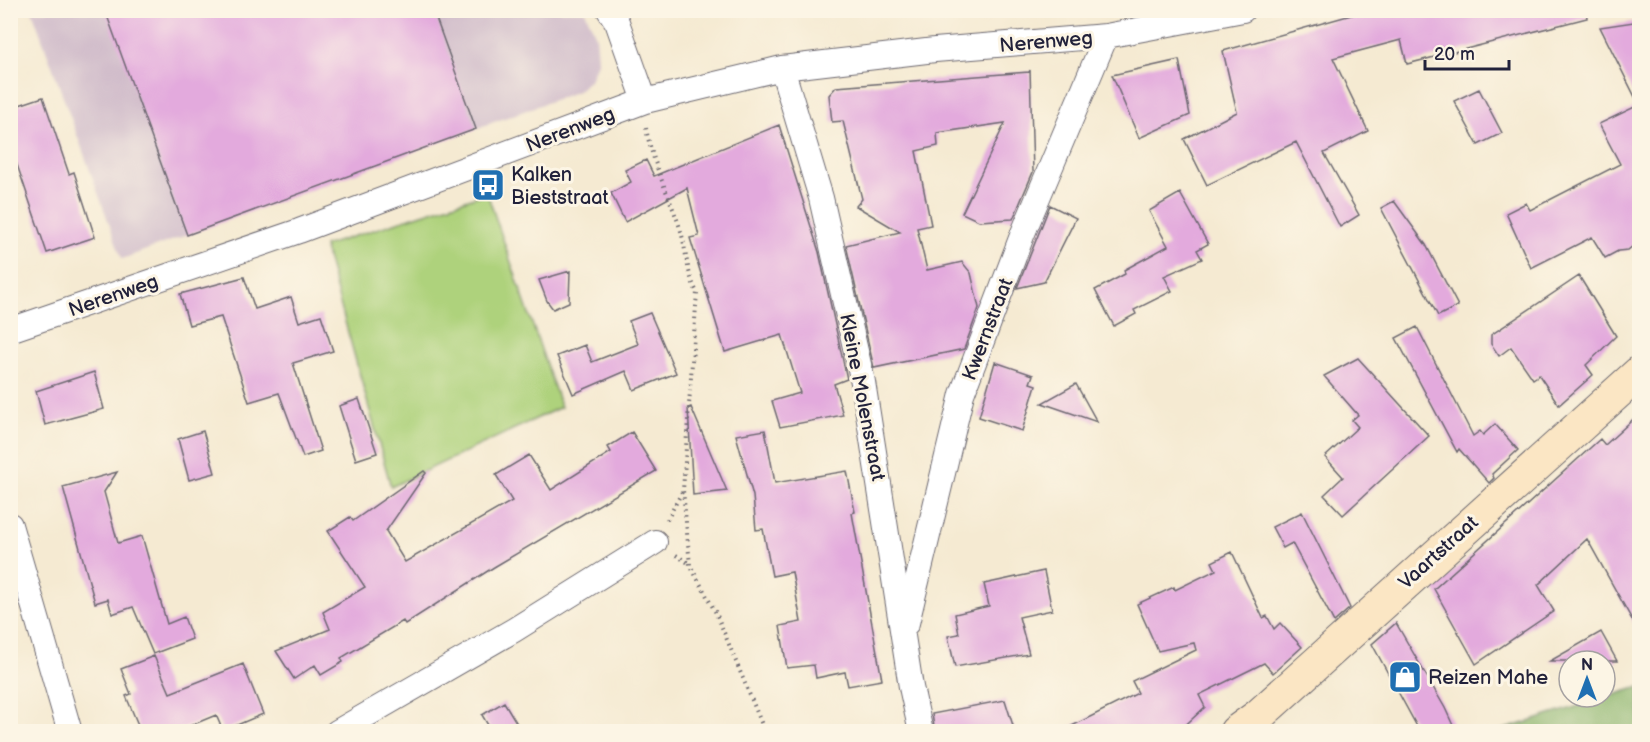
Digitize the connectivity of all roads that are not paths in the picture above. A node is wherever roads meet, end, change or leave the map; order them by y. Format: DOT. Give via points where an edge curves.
graph roads {
  1 [pos="609,10"];
  2 [pos="1243,10"];
  3 [pos="1152,19"];
  4 [pos="1106,36"];
  5 [pos="782,69"];
  6 [pos="645,100"];
  7 [pos="10,330"];
  8 [pos="1640,372"];
  9 [pos="10,525"];
  10 [pos="655,542"];
  11 [pos="904,633"];
  12 [pos="69,732"];
  13 [pos="338,732"];
  14 [pos="921,732"];
  15 [pos="1236,732"];
  1 -- 6 [label="street"];
  2 -- 3 [label="street, Nerenweg"];
  3 -- 4 [label="street, Nerenweg"];
  4 -- 5 [label="street, Nerenweg" via="935,50"];
  4 -- 11 [label="street, Kwernstraat" via="1023,233 962,394"];
  5 -- 6 [label="street, Nerenweg"];
  5 -- 11 [label="street, Kleine Molenstraat" via="821,198 863,382"];
  6 -- 7 [label="street, Nerenweg" via="299,231"];
  8 -- 15 [label="main road, Vaartstraat"];
  9 -- 12 [label="street"];
  10 -- 13 [label="street"];
  11 -- 14 [label="street, Kleine Molenstraat"];
}
